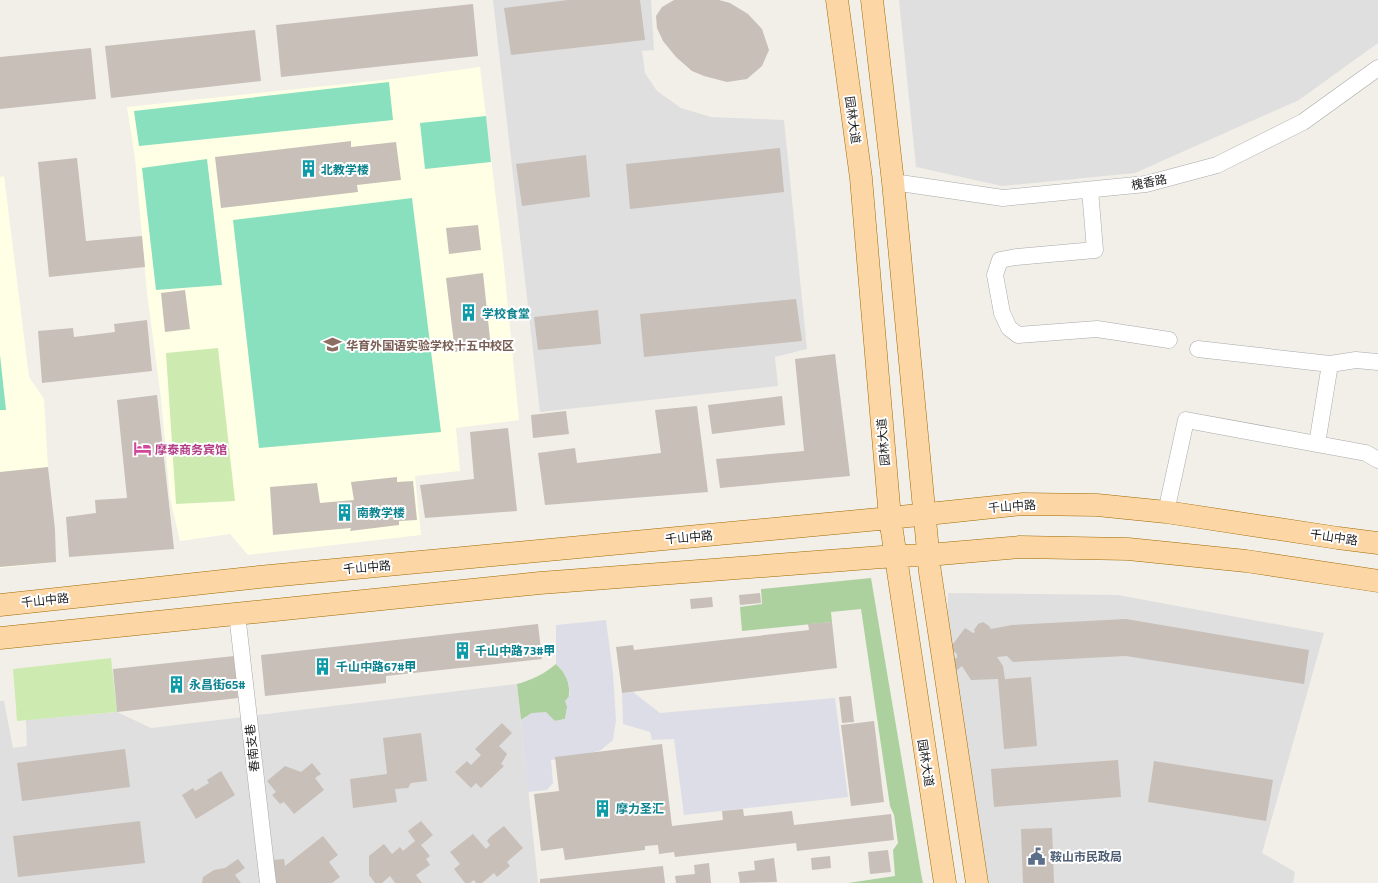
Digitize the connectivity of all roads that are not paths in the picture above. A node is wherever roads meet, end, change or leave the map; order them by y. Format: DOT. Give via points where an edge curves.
graph roads {
  1 [pos="837,0"];
  2 [pos="872,0"];
  3 [pos="1378,68"];
  4 [pos="893,182"];
  5 [pos="1090,190"];
  6 [pos="1169,340"];
  7 [pos="1198,349"];
  8 [pos="1378,362"];
  9 [pos="1330,364"];
  10 [pos="1317,444"];
  11 [pos="1378,460"];
  12 [pos="1166,512"];
  13 [pos="924,515"];
  14 [pos="890,518"];
  15 [pos="1378,543"];
  16 [pos="928,555"];
  17 [pos="895,556"];
  18 [pos="1378,581"];
  19 [pos="0,605"];
  20 [pos="237,614"];
  21 [pos="0,638"];
  22 [pos="268,883"];
  23 [pos="945,883"];
  24 [pos="977,883"];
  1 -- 14 [label="main road, 园林大道" via="861,178"];
  2 -- 4 [label="main road"];
  3 -- 5 [label="street, 槐香路" via="1303,122 1217,165 1146,184"];
  4 -- 5 [label="street, 槐香路" via="1003,198"];
  4 -- 13 [label="main road"];
  5 -- 6 [label="street" via="1095,250 1000,260 995,275 1002,313 1009,328 1018,335 1097,329"];
  7 -- 9 [label="street"];
  8 -- 9 [label="street" via="1356,360"];
  9 -- 10 [label="street"];
  10 -- 11 [label="street" via="1366,453"];
  10 -- 12 [label="street" via="1186,420"];
  12 -- 13 [label="main road, 千山中路" via="1098,505 1023,504"];
  12 -- 15 [label="main road, 千山中路"];
  13 -- 14 [label="main road, 千山中路"];
  13 -- 16 [label="main road"];
  14 -- 17 [label="main road, 园林大道"];
  14 -- 19 [label="main road, 千山中路" via="260,577"];
  16 -- 17 [label="main road"];
  16 -- 18 [label="main road" via="1020,547 1128,549 1246,561"];
  16 -- 24 [label="main road"];
  17 -- 20 [label="main road" via="540,583"];
  17 -- 23 [label="main road, 园林大道"];
  20 -- 21 [label="main road"];
  20 -- 22 [label="street, 春南支巷"];
}
